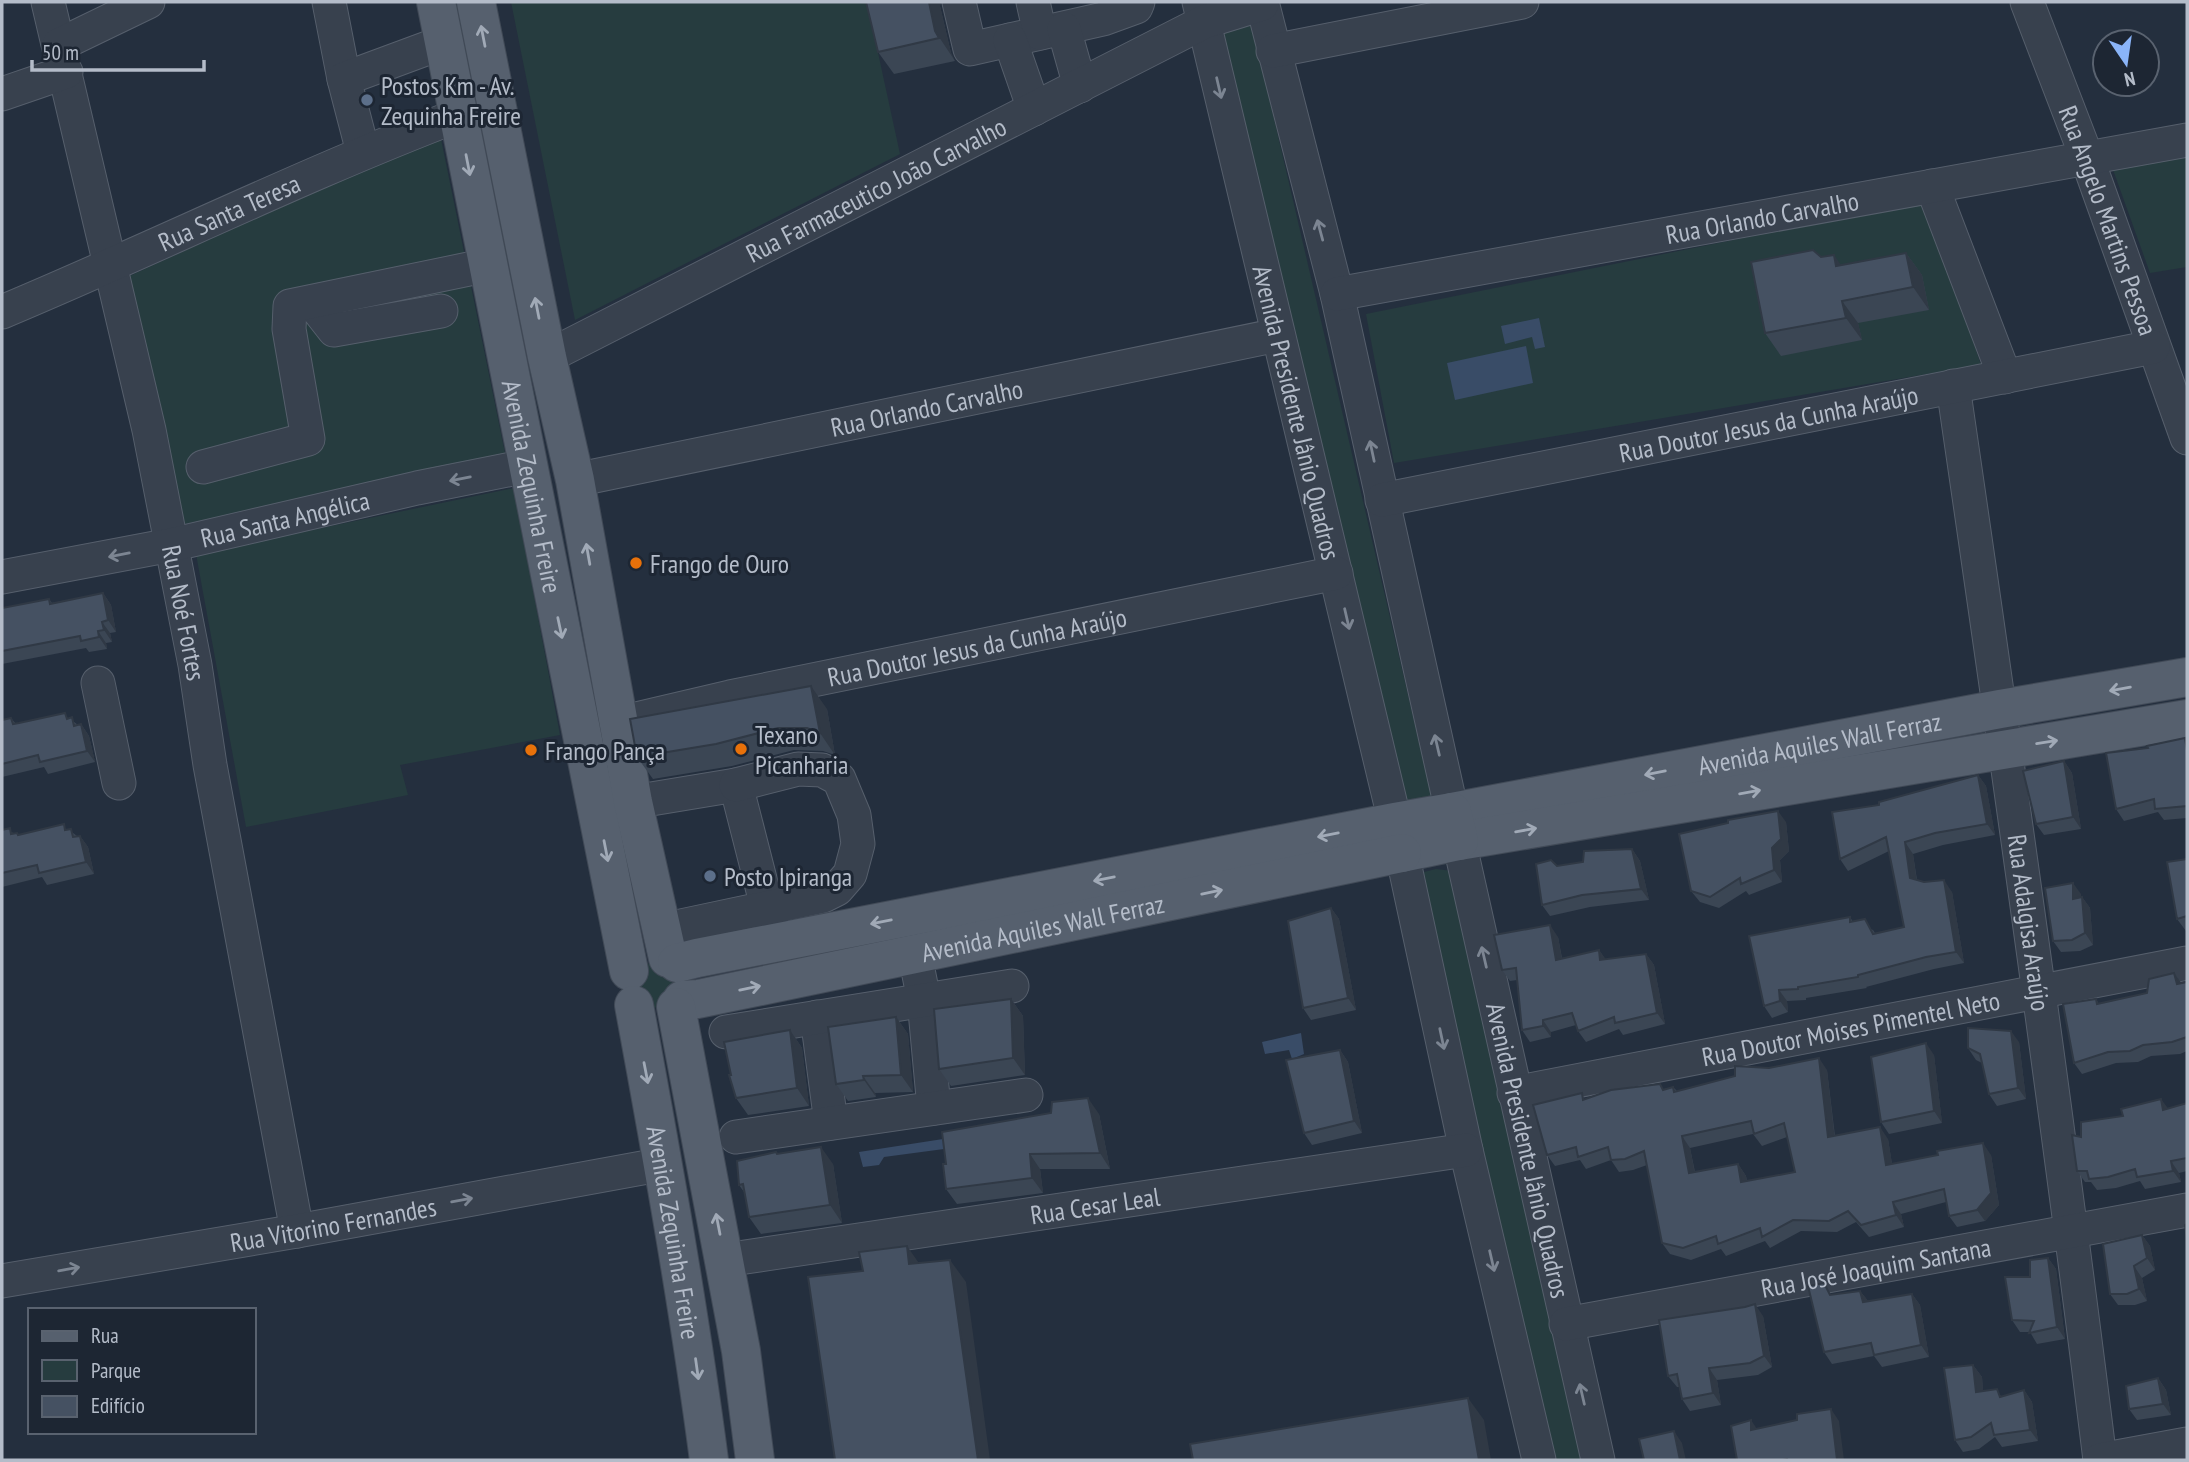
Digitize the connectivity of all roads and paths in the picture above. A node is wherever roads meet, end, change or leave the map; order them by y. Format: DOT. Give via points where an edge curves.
graph roads {
  1 [pos="48,2"];
  2 [pos="148,2"];
  3 [pos="329,2"];
  4 [pos="436,2"];
  5 [pos="475,2"];
  6 [pos="959,2"];
  7 [pos="1138,2"];
  8 [pos="1521,2"];
  9 [pos="2027,2"];
  10 [pos="1262,3"];
  11 [pos="1201,12"];
  12 [pos="444,42"];
  13 [pos="1046,45"];
  14 [pos="1273,51"];
  15 [pos="62,58"];
  16 [pos="344,79"];
  17 [pos="2,94"];
  18 [pos="1034,109"];
  19 [pos="459,115"];
  20 [pos="2187,140"];
  21 [pos="363,152"];
  22 [pos="2087,158"];
  23 [pos="1932,187"];
  24 [pos="488,265"];
  25 [pos="109,267"];
  26 [pos="1337,294"];
  27 [pos="312,302"];
  28 [pos="2,312"];
  29 [pos="441,312"];
  30 [pos="1278,335"];
  31 [pos="2153,347"];
  32 [pos="547,357"];
  33 [pos="2005,377"];
  34 [pos="1953,386"];
  35 [pos="2180,399"];
  36 [pos="2187,438"];
  37 [pos="527,466"];
  38 [pos="203,467"];
  39 [pos="575,480"];
  40 [pos="1382,500"];
  41 [pos="171,545"];
  42 [pos="1336,573"];
  43 [pos="2,577"];
  44 [pos="2187,677"];
  45 [pos="98,683"];
  46 [pos="2000,709"];
  47 [pos="2187,719"];
  48 [pos="619,723"];
  49 [pos="2005,749"];
  50 [pos="119,783"];
  51 [pos="736,785"];
  52 [pos="633,802"];
  53 [pos="1455,826"];
  54 [pos="1398,837"];
  55 [pos="772,926"];
  56 [pos="2187,963"];
  57 [pos="673,972"];
  58 [pos="919,978"];
  59 [pos="1012,986"];
  60 [pos="632,988"];
  61 [pos="2039,990"];
  62 [pos="817,1017"];
  63 [pos="726,1032"];
  64 [pos="1514,1093"];
  65 [pos="1026,1096"];
  66 [pos="934,1108"];
  67 [pos="831,1123"];
  68 [pos="736,1137"];
  69 [pos="1466,1150"];
  70 [pos="664,1164"];
  71 [pos="2187,1210"];
  72 [pos="297,1231"];
  73 [pos="2072,1231"];
  74 [pos="725,1260"];
  75 [pos="2,1281"];
  76 [pos="1566,1324"];
  77 [pos="2187,1444"];
  78 [pos="709,1460"];
  79 [pos="755,1460"];
  80 [pos="1539,1460"];
  81 [pos="1598,1460"];
  82 [pos="2100,1460"];
  1 -- 15 [label="street, Rua Noé Fortes"];
  2 -- 15 [label="street"];
  3 -- 16 [label="street"];
  4 -- 12 [label="main road, Avenida Zequinha Freire"];
  32 -- 5 [label="main road, Avenida Zequinha Freire, one-way"];
  6 -- 13 [label="street" via="970,50"];
  7 -- 13 [label="street" via="1136,7"];
  8 -- 14 [label="street"];
  9 -- 22 [label="street, Rua Angelo Martins Pessoa"];
  10 -- 11 [label="street, Rua Farmaceutico João Carvalho"];
  10 -- 14 [label="street, Avenida Presidente Jânio Quadros"];
  11 -- 13 [label="street, Rua Farmaceutico João Carvalho"];
  11 -- 30 [label="street, Avenida Presidente Jânio Quadros, one-way"];
  12 -- 16 [label="street"];
  12 -- 19 [label="main road, Avenida Zequinha Freire"];
  13 -- 18 [label="street, Rua Farmaceutico João Carvalho"];
  13 -- 18 [label="street"];
  26 -- 14 [label="street, Avenida Presidente Jânio Quadros, one-way"];
  15 -- 17 [label="street"];
  15 -- 25 [label="street, Rua Noé Fortes"];
  16 -- 21 [label="street"];
  18 -- 32 [label="street, Rua Farmaceutico João Carvalho"];
  19 -- 21 [label="street, Rua Santa Teresa"];
  19 -- 24 [label="main road, Avenida Zequinha Freire, one-way"];
  20 -- 22 [label="street, Rua Orlando Carvalho"];
  21 -- 25 [label="street, Rua Santa Teresa"];
  22 -- 23 [label="street, Rua Orlando Carvalho"];
  22 -- 31 [label="street, Rua Angelo Martins Pessoa"];
  23 -- 26 [label="street, Rua Orlando Carvalho"];
  23 -- 33 [label="street"];
  24 -- 27 [label="street"];
  24 -- 37 [label="main road, Avenida Zequinha Freire"];
  25 -- 28 [label="street, Rua Santa Teresa"];
  25 -- 41 [label="street, Rua Noé Fortes" via="149,430"];
  40 -- 26 [label="street, Avenida Presidente Jânio Quadros, one-way"];
  27 -- 29 [label="street" via="334,330"];
  27 -- 38 [label="street" via="290,306 289,329 308,439"];
  30 -- 39 [label="street, Rua Orlando Carvalho"];
  30 -- 42 [label="street, Avenida Presidente Jânio Quadros"];
  31 -- 33 [label="street, Rua Doutor Jesus da Cunha Araújo"];
  31 -- 35 [label="street, Rua Angelo Martins Pessoa"];
  32 -- 39 [label="main road, Avenida Zequinha Freire"];
  33 -- 34 [label="street, Rua Doutor Jesus da Cunha Araújo"];
  34 -- 40 [label="street, Rua Doutor Jesus da Cunha Araújo"];
  34 -- 46 [label="street, Rua Adalgisa Araújo"];
  35 -- 36 [label="street, Rua Angelo Martins Pessoa"];
  37 -- 39 [label="main road" via="556,465"];
  37 -- 41 [label="street, Rua Santa Angélica, one-way"];
  37 -- 60 [label="main road, Avenida Zequinha Freire, one-way"];
  48 -- 39 [label="main road, Avenida Zequinha Freire, one-way"];
  53 -- 40 [label="street, Avenida Presidente Jânio Quadros, one-way"];
  41 -- 43 [label="street, Rua Santa Angélica, one-way"];
  41 -- 72 [label="street, Rua Noé Fortes"];
  42 -- 48 [label="street, Rua Doutor Jesus da Cunha Araújo"];
  42 -- 54 [label="street, Avenida Presidente Jânio Quadros, one-way"];
  44 -- 46 [label="main road, Avenida Aquiles Wall Ferraz, one-way"];
  45 -- 50 [label="street"];
  46 -- 49 [label="street, Rua Adalgisa Araújo"];
  46 -- 53 [label="main road, Avenida Aquiles Wall Ferraz, one-way"];
  49 -- 47 [label="main road, Avenida Aquiles Wall Ferraz, one-way"];
  48 -- 52 [label="main road, Avenida Zequinha Freire"];
  53 -- 49 [label="main road, Avenida Aquiles Wall Ferraz, one-way"];
  49 -- 61 [label="street, Rua Adalgisa Araújo"];
  51 -- 52 [label="street"];
  51 -- 55 [label="street"];
  51 -- 55 [label="street" via="797,769 822,770 839,779 854,815 858,844 849,874 837,889"];
  52 -- 57 [label="main road, Avenida Zequinha Freire"];
  53 -- 54 [label="main road"];
  64 -- 53 [label="street, Avenida Presidente Jânio Quadros, one-way"];
  54 -- 55 [label="main road, Avenida Aquiles Wall Ferraz, one-way"];
  58 -- 54 [label="main road, Avenida Aquiles Wall Ferraz, one-way"];
  54 -- 69 [label="street, Avenida Presidente Jânio Quadros, one-way"];
  55 -- 57 [label="main road, Avenida Aquiles Wall Ferraz"];
  56 -- 61 [label="street, Rua Doutor Moises Pimentel Neto"];
  57 -- 58 [label="main road, Avenida Aquiles Wall Ferraz, one-way" via="698,999"];
  57 -- 60 [label="main road" via="650,956 642,959"];
  57 -- 60 [label="main road" via="659,1015 641,1011"];
  74 -- 57 [label="main road, Avenida Zequinha Freire, one-way"];
  58 -- 59 [label="street"];
  58 -- 62 [label="street"];
  58 -- 66 [label="street"];
  60 -- 70 [label="main road, Avenida Zequinha Freire, one-way"];
  61 -- 64 [label="street, Rua Doutor Moises Pimentel Neto"];
  61 -- 73 [label="street, Rua Adalgisa Araújo"];
  62 -- 63 [label="street"];
  62 -- 67 [label="street"];
  64 -- 76 [label="street, Avenida Presidente Jânio Quadros"];
  65 -- 66 [label="street"];
  66 -- 67 [label="street"];
  67 -- 68 [label="street"];
  69 -- 74 [label="street, Rua Cesar Leal"];
  69 -- 80 [label="street, Avenida Presidente Jânio Quadros, one-way"];
  72 -- 70 [label="street, Rua Vitorino Fernandes, one-way"];
  70 -- 78 [label="main road, Avenida Zequinha Freire, one-way"];
  71 -- 73 [label="street, Rua José Joaquim Santana"];
  75 -- 72 [label="street, Rua Vitorino Fernandes, one-way"];
  73 -- 76 [label="street, Rua José Joaquim Santana"];
  73 -- 82 [label="street, Rua Adalgisa Araújo"];
  74 -- 79 [label="main road, Avenida Zequinha Freire"];
  81 -- 76 [label="street, Avenida Presidente Jânio Quadros, one-way"];
  77 -- 82 [label="street"];
}
